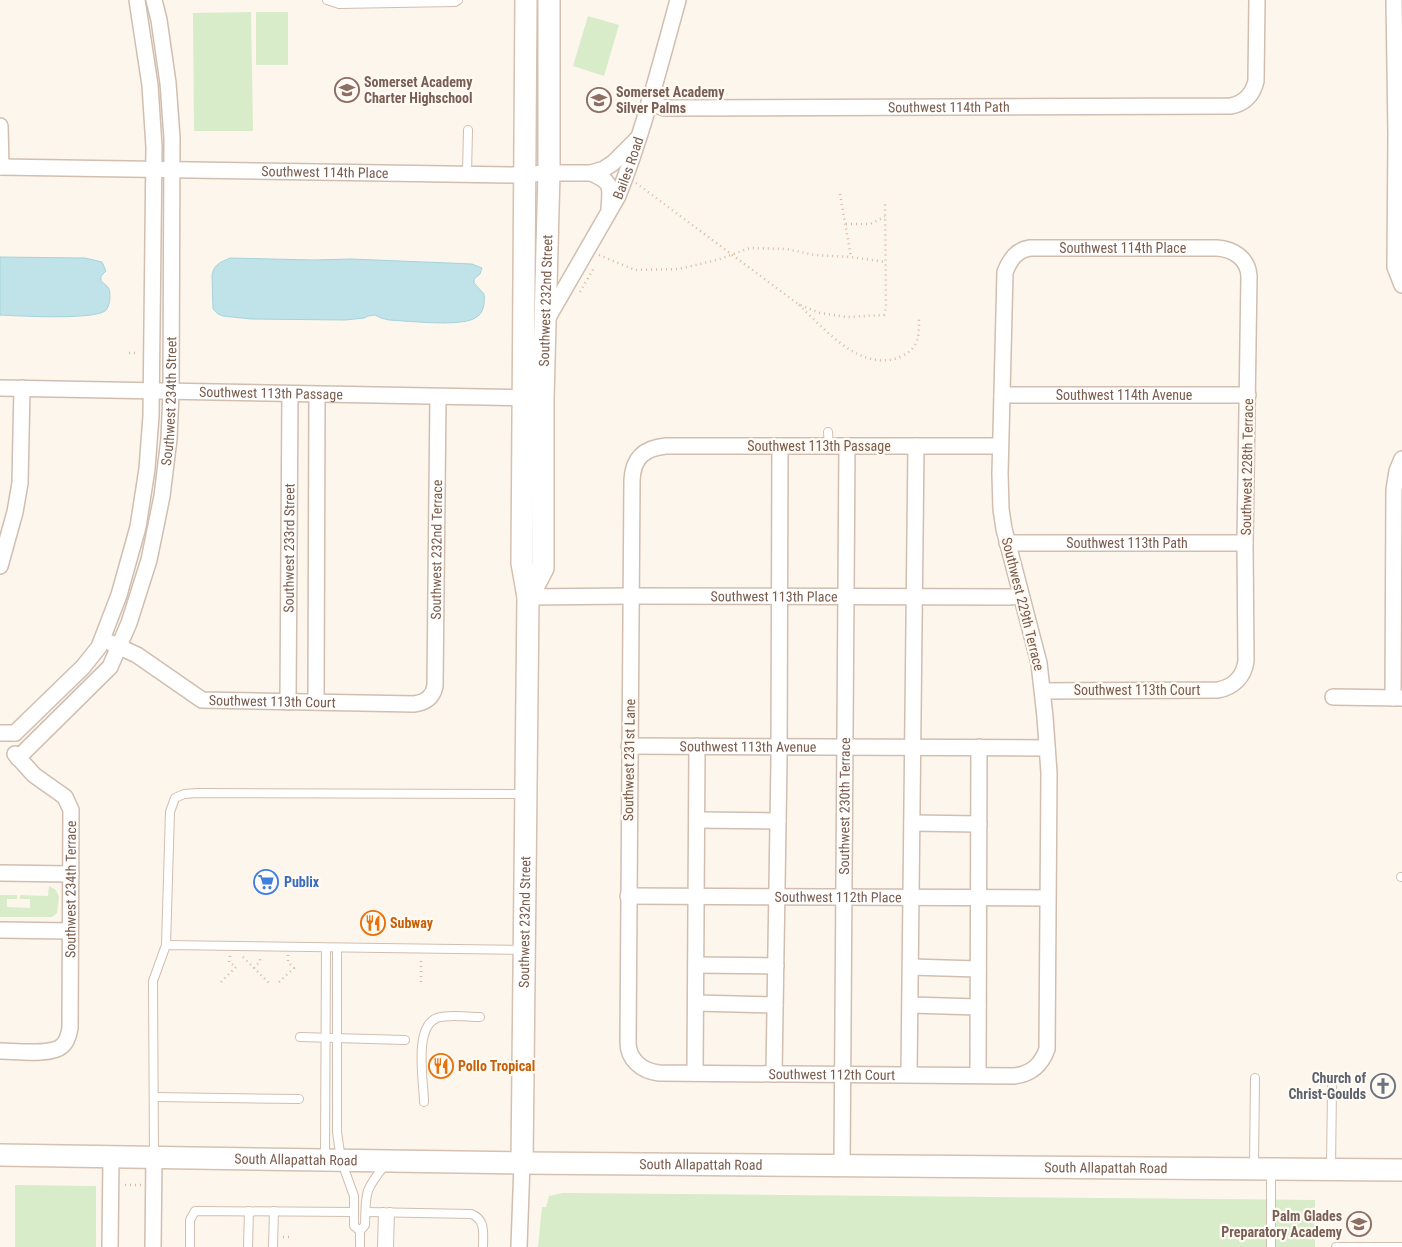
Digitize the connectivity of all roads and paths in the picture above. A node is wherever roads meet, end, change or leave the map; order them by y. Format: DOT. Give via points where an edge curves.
graph roads {
  1 [pos="137,0"];
  2 [pos="154,0"];
  3 [pos="327,0"];
  4 [pos="458,0"];
  5 [pos="526,0"];
  6 [pos="549,0"];
  7 [pos="678,0"];
  8 [pos="1257,0"];
  9 [pos="1394,0"];
  10 [pos="649,102"];
  11 [pos="0,126"];
  12 [pos="468,130"];
  13 [pos="1399,134"];
  14 [pos="637,140"];
  15 [pos="0,167"];
  16 [pos="153,170"];
  17 [pos="171,170"];
  18 [pos="549,173"];
  19 [pos="592,173"];
  20 [pos="467,174"];
  21 [pos="525,174"];
  22 [pos="626,175"];
  23 [pos="840,194"];
  24 [pos="884,202"];
  25 [pos="609,212"];
  26 [pos="885,217"];
  27 [pos="846,224"];
  28 [pos="587,250"];
  29 [pos="1232,251"];
  30 [pos="732,255"];
  31 [pos="1015,255"];
  32 [pos="851,257"];
  33 [pos="885,262"];
  34 [pos="1402,285"];
  35 [pos="798,304"];
  36 [pos="919,317"];
  37 [pos="546,322"];
  38 [pos="129,353"];
  39 [pos="141,353"];
  40 [pos="0,388"];
  41 [pos="22,388"];
  42 [pos="151,392"];
  43 [pos="171,392"];
  44 [pos="290,394"];
  45 [pos="317,395"];
  46 [pos="1002,395"];
  47 [pos="1248,395"];
  48 [pos="438,397"];
  49 [pos="533,398"];
  50 [pos="780,446"];
  51 [pos="847,446"];
  52 [pos="916,446"];
  53 [pos="1000,446"];
  54 [pos="640,457"];
  55 [pos="1402,459"];
  56 [pos="7,511"];
  57 [pos="1007,543"];
  58 [pos="1246,543"];
  59 [pos="0,566"];
  60 [pos="632,596"];
  61 [pos="780,596"];
  62 [pos="1021,596"];
  63 [pos="528,597"];
  64 [pos="846,597"];
  65 [pos="914,597"];
  66 [pos="103,639"];
  67 [pos="120,646"];
  68 [pos="1231,685"];
  69 [pos="1042,691"];
  70 [pos="1333,698"];
  71 [pos="1398,698"];
  72 [pos="428,699"];
  73 [pos="288,702"];
  74 [pos="316,702"];
  75 [pos="8,733"];
  76 [pos="629,746"];
  77 [pos="698,746"];
  78 [pos="779,747"];
  79 [pos="845,747"];
  80 [pos="912,747"];
  81 [pos="979,747"];
  82 [pos="1047,748"];
  83 [pos="11,755"];
  84 [pos="526,794"];
  85 [pos="697,820"];
  86 [pos="778,821"];
  87 [pos="912,823"];
  88 [pos="979,824"];
  89 [pos="0,872"];
  90 [pos="71,874"];
  91 [pos="628,896"];
  92 [pos="696,896"];
  93 [pos="777,896"];
  94 [pos="844,897"];
  95 [pos="911,897"];
  96 [pos="978,898"];
  97 [pos="1047,898"];
  98 [pos="0,930"];
  99 [pos="70,931"];
  100 [pos="166,945"];
  101 [pos="326,948"];
  102 [pos="337,948"];
  103 [pos="525,950"];
  104 [pos="230,955"];
  105 [pos="260,955"];
  106 [pos="288,955"];
  107 [pos="243,957"];
  108 [pos="421,962"];
  109 [pos="696,965"];
  110 [pos="776,966"];
  111 [pos="912,967"];
  112 [pos="254,968"];
  113 [pos="978,969"];
  114 [pos="221,982"];
  115 [pos="268,982"];
  116 [pos="280,982"];
  117 [pos="421,986"];
  118 [pos="696,1003"];
  119 [pos="775,1005"];
  120 [pos="911,1005"];
  121 [pos="978,1007"];
  122 [pos="480,1017"];
  123 [pos="300,1037"];
  124 [pos="326,1038"];
  125 [pos="337,1038"];
  126 [pos="405,1040"];
  127 [pos="0,1051"];
  128 [pos="636,1063"];
  129 [pos="1031,1072"];
  130 [pos="695,1073"];
  131 [pos="774,1074"];
  132 [pos="843,1074"];
  133 [pos="909,1074"];
  134 [pos="978,1075"];
  135 [pos="1255,1078"];
  136 [pos="1332,1087"];
  137 [pos="154,1097"];
  138 [pos="299,1099"];
  139 [pos="424,1102"];
  140 [pos="0,1155"];
  141 [pos="111,1157"];
  142 [pos="154,1157"];
  143 [pos="333,1160"];
  144 [pos="388,1161"];
  145 [pos="522,1163"];
  146 [pos="842,1166"];
  147 [pos="1262,1169"];
  148 [pos="1331,1170"];
  149 [pos="1402,1170"];
  150 [pos="121,1185"];
  151 [pos="147,1185"];
  152 [pos="249,1211"];
  153 [pos="274,1211"];
  154 [pos="354,1212"];
  155 [pos="366,1212"];
  156 [pos="386,1212"];
  157 [pos="360,1231"];
  158 [pos="281,1237"];
  159 [pos="292,1237"];
  160 [pos="1402,1246"];
  161 [pos="110,1247"];
  162 [pos="153,1247"];
  163 [pos="190,1247"];
  164 [pos="248,1247"];
  165 [pos="273,1247"];
  166 [pos="360,1247"];
  167 [pos="382,1247"];
  168 [pos="389,1247"];
  169 [pos="483,1247"];
  170 [pos="519,1247"];
  171 [pos="1271,1247"];
  172 [pos="1336,1247"];
  1 -- 16 [label="street, Southwest 234th Street" via="150,84"];
  2 -- 17 [label="street, Southwest 234th Street" via="168,83"];
  3 -- 4 [label="lane" via="339,4"];
  5 -- 21 [label="street, Southwest 232nd Street"];
  6 -- 18 [label="street, Southwest 232nd Street"];
  7 -- 10 [label="street, Bailes Road"];
  8 -- 10 [label="street, Southwest 114th Path" via="1256,81 1248,98 1238,104 664,108"];
  9 -- 13 [label="street"];
  10 -- 14 [label="street, Bailes Road"];
  11 -- 15 [label="street"];
  12 -- 20 [label="lane"];
  13 -- 34 [label="street" via="1395,267"];
  14 -- 19 [label="street, Southwest 114th Place" via="613,163"];
  14 -- 22 [label="street, Bailes Road"];
  15 -- 16 [label="street, Southwest 114th Place"];
  16 -- 17 [label="street, Southwest 114th Place"];
  16 -- 42 [label="street, Southwest 234th Street"];
  17 -- 20 [label="street, Southwest 114th Place"];
  17 -- 43 [label="street, Southwest 234th Street"];
  18 -- 19 [label="street, Southwest 114th Place"];
  18 -- 21 [label="street, Southwest 114th Place"];
  18 -- 37 [label="street, Southwest 232nd Street"];
  19 -- 25 [label="street" via="610,186"];
  20 -- 21 [label="street, Southwest 114th Place"];
  21 -- 49 [label="street, Southwest 232nd Street"];
  22 -- 25 [label="street, Bailes Road"];
  22 -- 30 [label="path"];
  23 -- 27 [label="path"];
  24 -- 26 [label="path"];
  25 -- 28 [label="street, Bailes Road"];
  26 -- 27 [label="path" via="870,224"];
  26 -- 33 [label="path"];
  27 -- 32 [label="path"];
  28 -- 30 [label="path" via="635,270 679,269"];
  28 -- 37 [label="street, Bailes Road"];
  29 -- 31 [label="street, Southwest 114th Place" via="1217,248 1030,248"];
  29 -- 47 [label="street, Southwest 228th Terrace" via="1246,263 1249,272"];
  30 -- 32 [label="path" via="750,248"];
  30 -- 35 [label="path"];
  31 -- 46 [label="street, Southwest 229th Terrace" via="1004,277"];
  32 -- 33 [label="path"];
  33 -- 35 [label="path" via="884,315 847,317 820,313"];
  35 -- 36 [label="path" via="846,348 874,360 903,355 916,344 920,336"];
  37 -- 49 [label="street, Southwest 232nd Street"];
  38 -- 39 [label="path"];
  40 -- 41 [label="street, Southwest 113th Passage"];
  41 -- 42 [label="street, Southwest 113th Passage"];
  41 -- 56 [label="street" via="20,483"];
  42 -- 43 [label="street, Southwest 113th Passage"];
  42 -- 66 [label="street, Southwest 234th Street" via="147,469 138,527"];
  43 -- 44 [label="street, Southwest 113th Passage"];
  43 -- 67 [label="street, Southwest 234th Street" via="166,463 156,529"];
  44 -- 45 [label="street, Southwest 113th Passage"];
  44 -- 73 [label="street, Southwest 233rd Street"];
  45 -- 48 [label="street, Southwest 113th Passage"];
  45 -- 74 [label="street, Southwest 233rd Street"];
  46 -- 47 [label="street, Southwest 114th Avenue"];
  46 -- 53 [label="street, Southwest 229th Terrace"];
  47 -- 58 [label="street, Southwest 228th Terrace"];
  48 -- 49 [label="street, Southwest 113th Passage"];
  48 -- 72 [label="street, Southwest 232nd Terrace" via="435,686"];
  49 -- 63 [label="street, Southwest 232nd Street" via="522,562"];
  50 -- 51 [label="street, Southwest 113th Passage" via="828,439"];
  50 -- 54 [label="street, Southwest 113th Passage" via="666,446 651,449"];
  50 -- 61 [label="street"];
  51 -- 52 [label="street, Southwest 113th Passage"];
  51 -- 64 [label="street, Southwest 230th Terrace"];
  52 -- 53 [label="street, Southwest 113th Passage"];
  52 -- 65 [label="street"];
  53 -- 57 [label="street, Southwest 229th Terrace" via="1001,509"];
  54 -- 60 [label="street, Southwest 231st Lane" via="634,464 632,480"];
  55 -- 71 [label="street" via="1394,490"];
  56 -- 59 [label="street"];
  57 -- 58 [label="street, Southwest 113th Path"];
  57 -- 62 [label="street, Southwest 229th Terrace"];
  58 -- 68 [label="street, Southwest 228th Terrace" via="1246,661 1241,676"];
  60 -- 61 [label="street, Southwest 113th Place"];
  60 -- 63 [label="street, Southwest 113th Place"];
  60 -- 76 [label="street, Southwest 231st Lane"];
  61 -- 64 [label="street, Southwest 113th Place"];
  61 -- 78 [label="street"];
  62 -- 65 [label="street, Southwest 113th Place"];
  62 -- 69 [label="street, Southwest 229th Terrace" via="1039,663"];
  63 -- 84 [label="street, Southwest 232nd Street"];
  64 -- 65 [label="street, Southwest 113th Place"];
  64 -- 79 [label="street, Southwest 230th Terrace"];
  65 -- 80 [label="street"];
  66 -- 67 [label="street, Southwest 113th Court"];
  66 -- 75 [label="street, Southwest 234th Street" via="83,666"];
  67 -- 73 [label="street, Southwest 113th Court" via="202,700"];
  67 -- 83 [label="street, Southwest 234th Street" via="110,667"];
  68 -- 69 [label="street, Southwest 113th Court" via="1218,690"];
  69 -- 82 [label="street, Southwest 229th Terrace"];
  70 -- 71 [label="street"];
  72 -- 74 [label="street, Southwest 113th Court" via="414,704"];
  73 -- 74 [label="street, Southwest 113th Court"];
  75 -- 83 [label="street"];
  76 -- 77 [label="street, Southwest 113th Avenue"];
  76 -- 91 [label="street, Southwest 231st Lane"];
  77 -- 78 [label="street, Southwest 113th Avenue"];
  77 -- 85 [label="street"];
  78 -- 79 [label="street, Southwest 113th Avenue"];
  78 -- 86 [label="street"];
  79 -- 80 [label="street, Southwest 113th Avenue"];
  79 -- 94 [label="street, Southwest 230th Terrace"];
  80 -- 81 [label="street, Southwest 113th Avenue"];
  80 -- 87 [label="street"];
  81 -- 82 [label="street, Southwest 113th Avenue"];
  81 -- 88 [label="street"];
  82 -- 97 [label="street, Southwest 229th Terrace"];
  83 -- 90 [label="street, Southwest 234th Terrace" via="65,797 71,819"];
  84 -- 100 [label="lane" via="184,794 175,798 170,812"];
  84 -- 103 [label="street, Southwest 232nd Street"];
  85 -- 86 [label="street"];
  85 -- 92 [label="street"];
  86 -- 93 [label="street"];
  87 -- 88 [label="street"];
  87 -- 95 [label="street"];
  88 -- 96 [label="street"];
  89 -- 90 [label="street"];
  90 -- 99 [label="street, Southwest 234th Terrace"];
  91 -- 92 [label="street, Southwest 112th Place"];
  91 -- 128 [label="street, Southwest 231st Lane" via="628,1046"];
  92 -- 93 [label="street, Southwest 112th Place"];
  92 -- 109 [label="street"];
  93 -- 94 [label="street, Southwest 112th Place"];
  93 -- 110 [label="street"];
  94 -- 95 [label="street, Southwest 112th Place"];
  94 -- 132 [label="street, Southwest 230th Terrace"];
  95 -- 96 [label="street, Southwest 112th Place"];
  95 -- 111 [label="street"];
  96 -- 97 [label="street, Southwest 112th Place"];
  96 -- 113 [label="street"];
  97 -- 129 [label="street, Southwest 229th Terrace" via="1047,1049"];
  98 -- 99 [label="street"];
  99 -- 127 [label="street, Southwest 234th Terrace" via="70,1028 63,1046 48,1051"];
  100 -- 101 [label="lane"];
  100 -- 137 [label="lane" via="153,981"];
  101 -- 102 [label="lane"];
  101 -- 124 [label="lane"];
  102 -- 103 [label="lane"];
  102 -- 125 [label="lane"];
  103 -- 145 [label="street, Southwest 232nd Street"];
  104 -- 114 [label="path" via="230,962 236,967"];
  105 -- 112 [label="path" via="260,961"];
  106 -- 116 [label="path" via="288,962 294,968"];
  107 -- 112 [label="path"];
  108 -- 117 [label="path"];
  109 -- 110 [label="street"];
  109 -- 118 [label="street"];
  110 -- 119 [label="street"];
  111 -- 113 [label="street"];
  111 -- 120 [label="street"];
  112 -- 115 [label="path"];
  113 -- 121 [label="street"];
  118 -- 119 [label="street"];
  118 -- 130 [label="street"];
  119 -- 131 [label="street"];
  120 -- 121 [label="street"];
  120 -- 133 [label="street"];
  121 -- 134 [label="street"];
  122 -- 139 [label="lane" via="437,1018 426,1028 421,1066"];
  123 -- 124 [label="lane"];
  124 -- 125 [label="lane"];
  124 -- 143 [label="lane"];
  125 -- 126 [label="lane"];
  125 -- 143 [label="lane" via="337,1132"];
  128 -- 130 [label="street, Southwest 112th Court" via="655,1072"];
  129 -- 134 [label="street, Southwest 112th Court" via="1014,1076"];
  130 -- 131 [label="street, Southwest 112th Court"];
  131 -- 132 [label="street, Southwest 112th Court"];
  132 -- 133 [label="street, Southwest 112th Court"];
  132 -- 146 [label="street, Southwest 230th Terrace"];
  133 -- 134 [label="street, Southwest 112th Court"];
  135 -- 147 [label="lane"];
  136 -- 148 [label="lane"];
  137 -- 138 [label="lane"];
  137 -- 142 [label="lane"];
  140 -- 141 [label="street, South Allapattah Road"];
  141 -- 142 [label="street, South Allapattah Road"];
  141 -- 161 [label="street"];
  142 -- 143 [label="street, South Allapattah Road"];
  142 -- 162 [label="street"];
  143 -- 144 [label="street, South Allapattah Road"];
  143 -- 154 [label="lane" via="353,1192"];
  144 -- 145 [label="street, South Allapattah Road"];
  144 -- 155 [label="lane" via="368,1188"];
  145 -- 146 [label="street, South Allapattah Road"];
  145 -- 170 [label="street, Southwest 232nd Street"];
  146 -- 147 [label="street, South Allapattah Road"];
  147 -- 148 [label="street, South Allapattah Road"];
  147 -- 171 [label="lane"];
  148 -- 149 [label="street, South Allapattah Road"];
  150 -- 151 [label="path"];
  152 -- 153 [label="lane"];
  152 -- 163 [label="lane" via="195,1211 190,1220"];
  152 -- 164 [label="lane"];
  153 -- 154 [label="lane"];
  153 -- 165 [label="lane"];
  154 -- 157 [label="lane" via="354,1226"];
  155 -- 156 [label="lane"];
  155 -- 157 [label="lane" via="365,1225"];
  156 -- 167 [label="lane"];
  156 -- 168 [label="lane"];
  156 -- 169 [label="lane" via="474,1215 482,1225"];
  157 -- 166 [label="lane"];
  158 -- 159 [label="path"];
  160 -- 172 [label="lane"];
}
